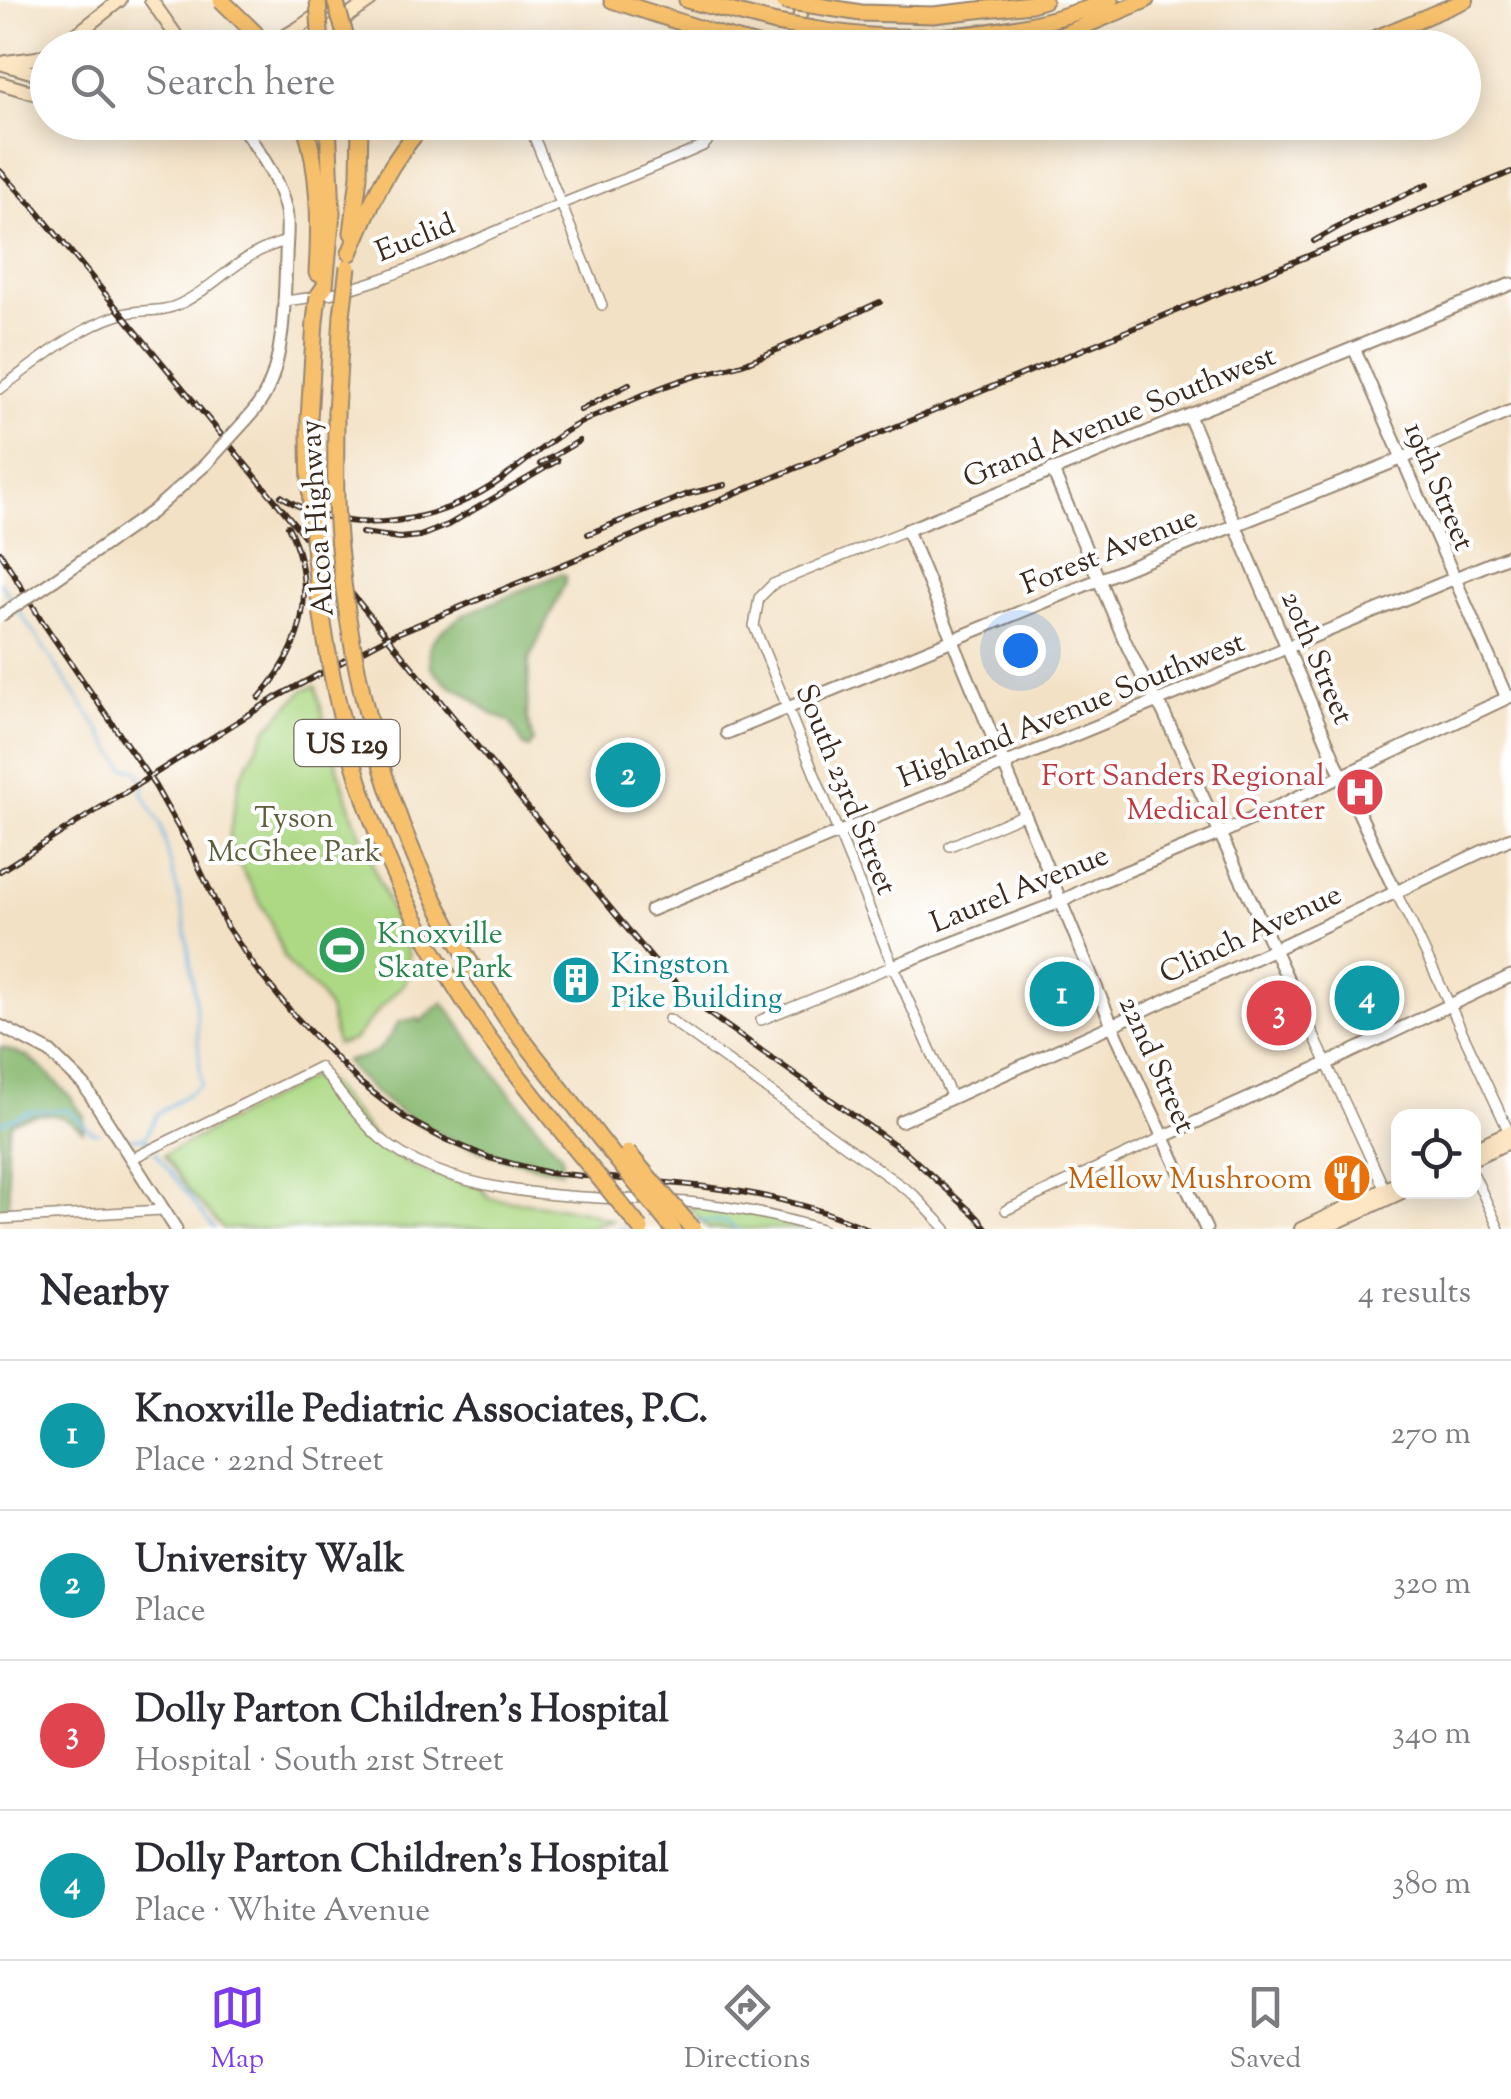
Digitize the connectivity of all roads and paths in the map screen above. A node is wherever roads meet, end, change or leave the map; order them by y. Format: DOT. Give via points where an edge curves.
graph roads {
  1 [pos="120,0"];
  2 [pos="151,0"];
  3 [pos="221,0"];
  4 [pos="318,0"];
  5 [pos="337,0"];
  6 [pos="371,0"];
  7 [pos="612,0"];
  8 [pos="687,0"];
  9 [pos="781,0"];
  10 [pos="1044,0"];
  11 [pos="1111,0"];
  12 [pos="1146,0"];
  13 [pos="1466,0"];
  14 [pos="811,3"];
  15 [pos="82,30"];
  16 [pos="172,30"];
  17 [pos="252,30"];
  18 [pos="295,30"];
  19 [pos="320,30"];
  20 [pos="328,30"];
  21 [pos="344,30"];
  22 [pos="709,30"];
  23 [pos="799,30"];
  24 [pos="818,30"];
  25 [pos="995,30"];
  26 [pos="1074,30"];
  27 [pos="1394,30"];
  28 [pos="30,59"];
  29 [pos="0,63"];
  30 [pos="0,72"];
  31 [pos="30,72"];
  32 [pos="30,79"];
  33 [pos="0,82"];
  34 [pos="30,91"];
  35 [pos="251,140"];
  36 [pos="309,140"];
  37 [pos="329,140"];
  38 [pos="360,140"];
  39 [pos="412,140"];
  40 [pos="536,140"];
  41 [pos="708,140"];
  42 [pos="562,203"];
  43 [pos="287,241"];
  44 [pos="349,260"];
  45 [pos="322,271"];
  46 [pos="1511,284"];
  47 [pos="283,302"];
  48 [pos="602,305"];
  49 [pos="1354,348"];
  50 [pos="0,389"];
  51 [pos="1511,411"];
  52 [pos="1189,416"];
  53 [pos="1401,459"];
  54 [pos="1052,470"];
  55 [pos="1236,525"];
  56 [pos="907,530"];
  57 [pos="1511,555"];
  58 [pos="1453,579"];
  59 [pos="1098,580"];
  60 [pos="755,607"];
  61 [pos="0,616"];
  62 [pos="952,641"];
  63 [pos="1287,648"];
  64 [pos="1509,697"];
  65 [pos="1156,702"];
  66 [pos="787,708"];
  67 [pos="726,734"];
  68 [pos="1004,765"];
  69 [pos="1342,776"];
  70 [pos="1025,814"];
  71 [pos="838,832"];
  72 [pos="1218,834"];
  73 [pos="1511,838"];
  74 [pos="950,846"];
  75 [pos="1395,891"];
  76 [pos="1060,902"];
  77 [pos="651,910"];
  78 [pos="1273,950"];
  79 [pos="893,966"];
  80 [pos="1511,976"];
  81 [pos="1450,1006"];
  82 [pos="1304,1014"];
  83 [pos="668,1019"];
  84 [pos="761,1020"];
  85 [pos="0,1026"];
  86 [pos="1112,1026"];
  87 [pos="1328,1063"];
  88 [pos="570,1098"];
  89 [pos="952,1098"];
  90 [pos="901,1122"];
  91 [pos="1510,1135"];
  92 [pos="1163,1138"];
  93 [pos="1481,1145"];
  94 [pos="1481,1154"];
  95 [pos="132,1159"];
  96 [pos="1391,1185"];
  97 [pos="1481,1190"];
  98 [pos="610,1192"];
  99 [pos="1391,1192"];
  100 [pos="1391,1193"];
  101 [pos="163,1210"];
  102 [pos="1006,1210"];
  103 [pos="0,1219"];
  104 [pos="1342,1225"];
  105 [pos="176,1229"];
  106 [pos="632,1229"];
  107 [pos="641,1229"];
  108 [pos="673,1229"];
  109 [pos="693,1229"];
  110 [pos="822,1229"];
  111 [pos="946,1229"];
  112 [pos="1206,1229"];
  113 [pos="1301,1229"];
  114 [pos="1322,1229"];
  115 [pos="1499,1229"];
  1 -- 15 [label="main road"];
  2 -- 16 [label="main road"];
  3 -- 17 [label="highway, bridge"];
  4 -- 19 [label="highway, bridge"];
  5 -- 18 [label="main road"];
  5 -- 21 [label="highway, bridge"];
  6 -- 20 [label="main road"];
  7 -- 22 [label="highway"];
  8 -- 24 [label="highway, bridge"];
  9 -- 14 [label="highway, bridge"];
  10 -- 14 [label="highway" via="933,16"];
  11 -- 25 [label="highway, bridge"];
  12 -- 26 [label="highway"];
  13 -- 27 [label="main road"];
  14 -- 23 [label="main road"];
  28 -- 29 [label="main road"];
  29 -- 31 [label="main road"];
  30 -- 32 [label="main road"];
  33 -- 34 [label="main road"];
  35 -- 43 [label="street" via="278,187"];
  36 -- 45 [label="highway" via="317,172"];
  37 -- 45 [label="highway" via="332,212"];
  38 -- 44 [label="highway, Alcoa Highway"];
  39 -- 44 [label="highway" via="380,184"];
  40 -- 42 [label="street"];
  41 -- 42 [label="street, Euclid"];
  42 -- 47 [label="street, Euclid" via="350,290"];
  42 -- 48 [label="street"];
  43 -- 47 [label="street"];
  43 -- 50 [label="street" via="252,253 169,309 96,324"];
  44 -- 88 [label="highway, Alcoa Highway / US 129, bridge" via="336,412 339,555 379,756 431,892 480,980"];
  45 -- 98 [label="highway, Alcoa Highway / US 129, bridge" via="308,470 322,624 343,729 398,882 446,976"];
  46 -- 49 [label="street, Grand Avenue Southwest"];
  47 -- 61 [label="street, bridge" via="275,368 246,420 152,512"];
  49 -- 52 [label="street, Grand Avenue Southwest"];
  49 -- 53 [label="street, 19th Street"];
  51 -- 53 [label="street, Forest Avenue"];
  52 -- 54 [label="street, Grand Avenue Southwest"];
  52 -- 55 [label="street, 20th Street"];
  53 -- 55 [label="street, Forest Avenue"];
  53 -- 58 [label="street, 19th Street"];
  54 -- 56 [label="street, Grand Avenue Southwest"];
  54 -- 59 [label="street"];
  55 -- 59 [label="street, Forest Avenue"];
  55 -- 63 [label="street, 20th Street"];
  56 -- 60 [label="street, Grand Avenue Southwest" via="773,584"];
  56 -- 62 [label="street, 22nd Street"];
  57 -- 58 [label="street, Highland Avenue Southwest"];
  58 -- 63 [label="street, Highland Avenue Southwest"];
  58 -- 64 [label="street, 19th Street"];
  59 -- 62 [label="street, Forest Avenue"];
  59 -- 65 [label="street"];
  60 -- 66 [label="street, South 23rd Street" via="754,626"];
  62 -- 66 [label="street, Forest Avenue"];
  62 -- 68 [label="street, 22nd Street"];
  63 -- 65 [label="street, Highland Avenue Southwest"];
  63 -- 69 [label="street, 20th Street"];
  64 -- 69 [label="street, Laurel Avenue"];
  65 -- 68 [label="street, Highland Avenue Southwest"];
  65 -- 72 [label="street"];
  66 -- 67 [label="street, Forest Avenue"];
  66 -- 71 [label="street, South 23rd Street"];
  68 -- 70 [label="street, 22nd Street"];
  68 -- 71 [label="street, Highland Avenue Southwest"];
  69 -- 72 [label="street, Laurel Avenue"];
  69 -- 75 [label="street, 20th Street"];
  70 -- 74 [label="street"];
  70 -- 76 [label="street, 22nd Street"];
  71 -- 77 [label="street, Highland Avenue Southwest"];
  71 -- 79 [label="street, South 23rd Street"];
  72 -- 76 [label="street, Laurel Avenue"];
  72 -- 78 [label="street"];
  73 -- 75 [label="street, Clinch Avenue"];
  75 -- 78 [label="street, Clinch Avenue"];
  75 -- 81 [label="street, 20th Street"];
  76 -- 79 [label="street, Laurel Avenue"];
  76 -- 86 [label="street, 22nd Street"];
  78 -- 82 [label="street"];
  78 -- 86 [label="street, Clinch Avenue"];
  79 -- 84 [label="street, Laurel Avenue"];
  79 -- 89 [label="street, South 23rd Street"];
  80 -- 81 [label="street"];
  81 -- 87 [label="street"];
  81 -- 91 [label="street, 20th Street"];
  82 -- 87 [label="street"];
  83 -- 111 [label="street" via="914,1195"];
  85 -- 95 [label="street" via="50,1052 84,1085"];
  86 -- 89 [label="street, Clinch Avenue"];
  86 -- 92 [label="street, 22nd Street"];
  87 -- 92 [label="street"];
  87 -- 96 [label="street"];
  88 -- 108 [label="highway, Alcoa Highway / US 129, bridge"];
  88 -- 109 [label="highway, bridge"];
  89 -- 90 [label="street, Clinch Avenue"];
  91 -- 93 [label="main road"];
  91 -- 94 [label="main road"];
  92 -- 102 [label="street"];
  92 -- 112 [label="street, 22nd Street"];
  95 -- 101 [label="street"];
  95 -- 110 [label="street" via="319,1067 378,1136 433,1170 508,1190 693,1202"];
  97 -- 115 [label="street"];
  98 -- 106 [label="highway, bridge"];
  98 -- 107 [label="highway, Alcoa Highway / US 129, bridge"];
  99 -- 113 [label="main road"];
  100 -- 104 [label="main road"];
  101 -- 103 [label="street"];
  101 -- 105 [label="street"];
  104 -- 114 [label="main road"];
}
